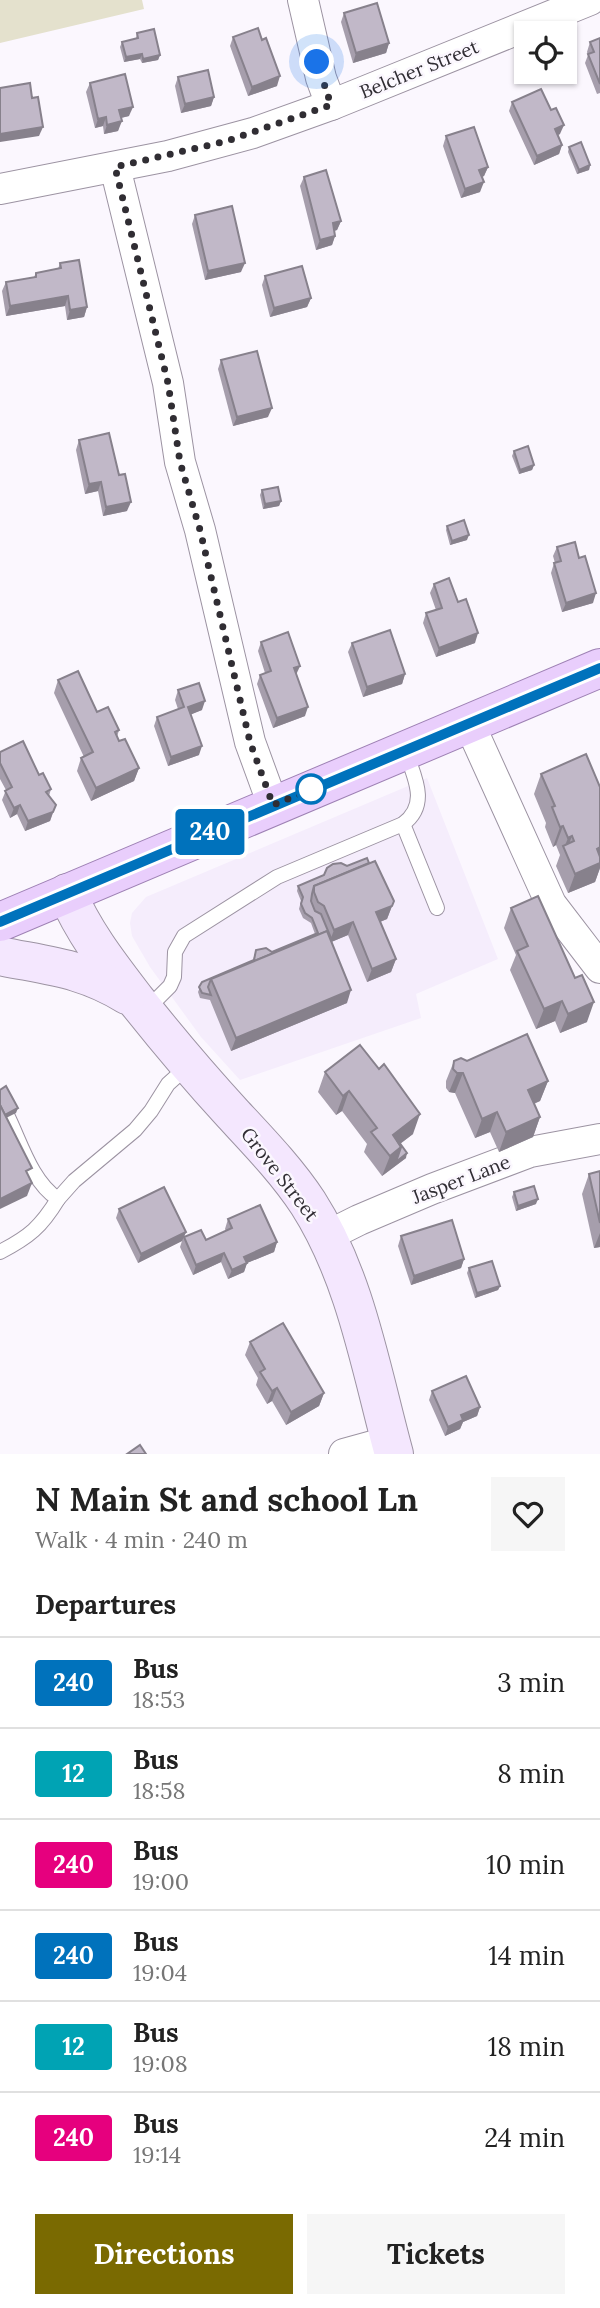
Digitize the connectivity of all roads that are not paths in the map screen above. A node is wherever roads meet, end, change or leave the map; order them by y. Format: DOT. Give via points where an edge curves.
graph roads {
  1 [pos="303,0"];
  2 [pos="590,0"];
  3 [pos="331,105"];
  4 [pos="115,167"];
  5 [pos="0,189"];
  6 [pos="600,668"];
  7 [pos="469,723"];
  8 [pos="405,750"];
  9 [pos="273,805"];
  10 [pos="402,824"];
  11 [pos="67,893"];
  12 [pos="437,908"];
  13 [pos="0,922"];
  14 [pos="0,956"];
  15 [pos="600,968"];
  16 [pos="142,1007"];
  17 [pos="189,1065"];
  18 [pos="8,1117"];
  19 [pos="600,1139"];
  20 [pos="58,1199"];
  21 [pos="327,1236"];
  22 [pos="0,1252"];
  23 [pos="392,1447"];
  24 [pos="344,1454"];
  1 -- 3 [label="street"];
  2 -- 3 [label="street, Belcher Street"];
  3 -- 4 [label="street, Belcher Street" via="227,141"];
  4 -- 5 [label="street, Belcher Street"];
  4 -- 9 [label="street" via="168,383 180,462 253,756"];
  6 -- 7 [label="main road"];
  7 -- 8 [label="main road"];
  7 -- 15 [label="street" via="551,904"];
  8 -- 9 [label="main road"];
  8 -- 10 [label="lane" via="419,801"];
  9 -- 11 [label="main road"];
  10 -- 12 [label="lane"];
  10 -- 16 [label="lane" via="277,877 184,936 175,952 170,986"];
  11 -- 13 [label="main road"];
  11 -- 16 [label="street, Grove Street" via="88,935"];
  14 -- 16 [label="street, Grove Street" via="86,974"];
  16 -- 17 [label="street, Grove Street"];
  17 -- 20 [label="lane" via="168,1084 135,1130"];
  17 -- 21 [label="street, Grove Street" via="285,1172"];
  18 -- 20 [label="lane" via="37,1177"];
  19 -- 21 [label="street, Jasper Lane" via="530,1152"];
  20 -- 22 [label="lane" via="38,1228"];
  21 -- 23 [label="street, Grove Street" via="349,1288"];
  23 -- 24 [label="street"];
}
